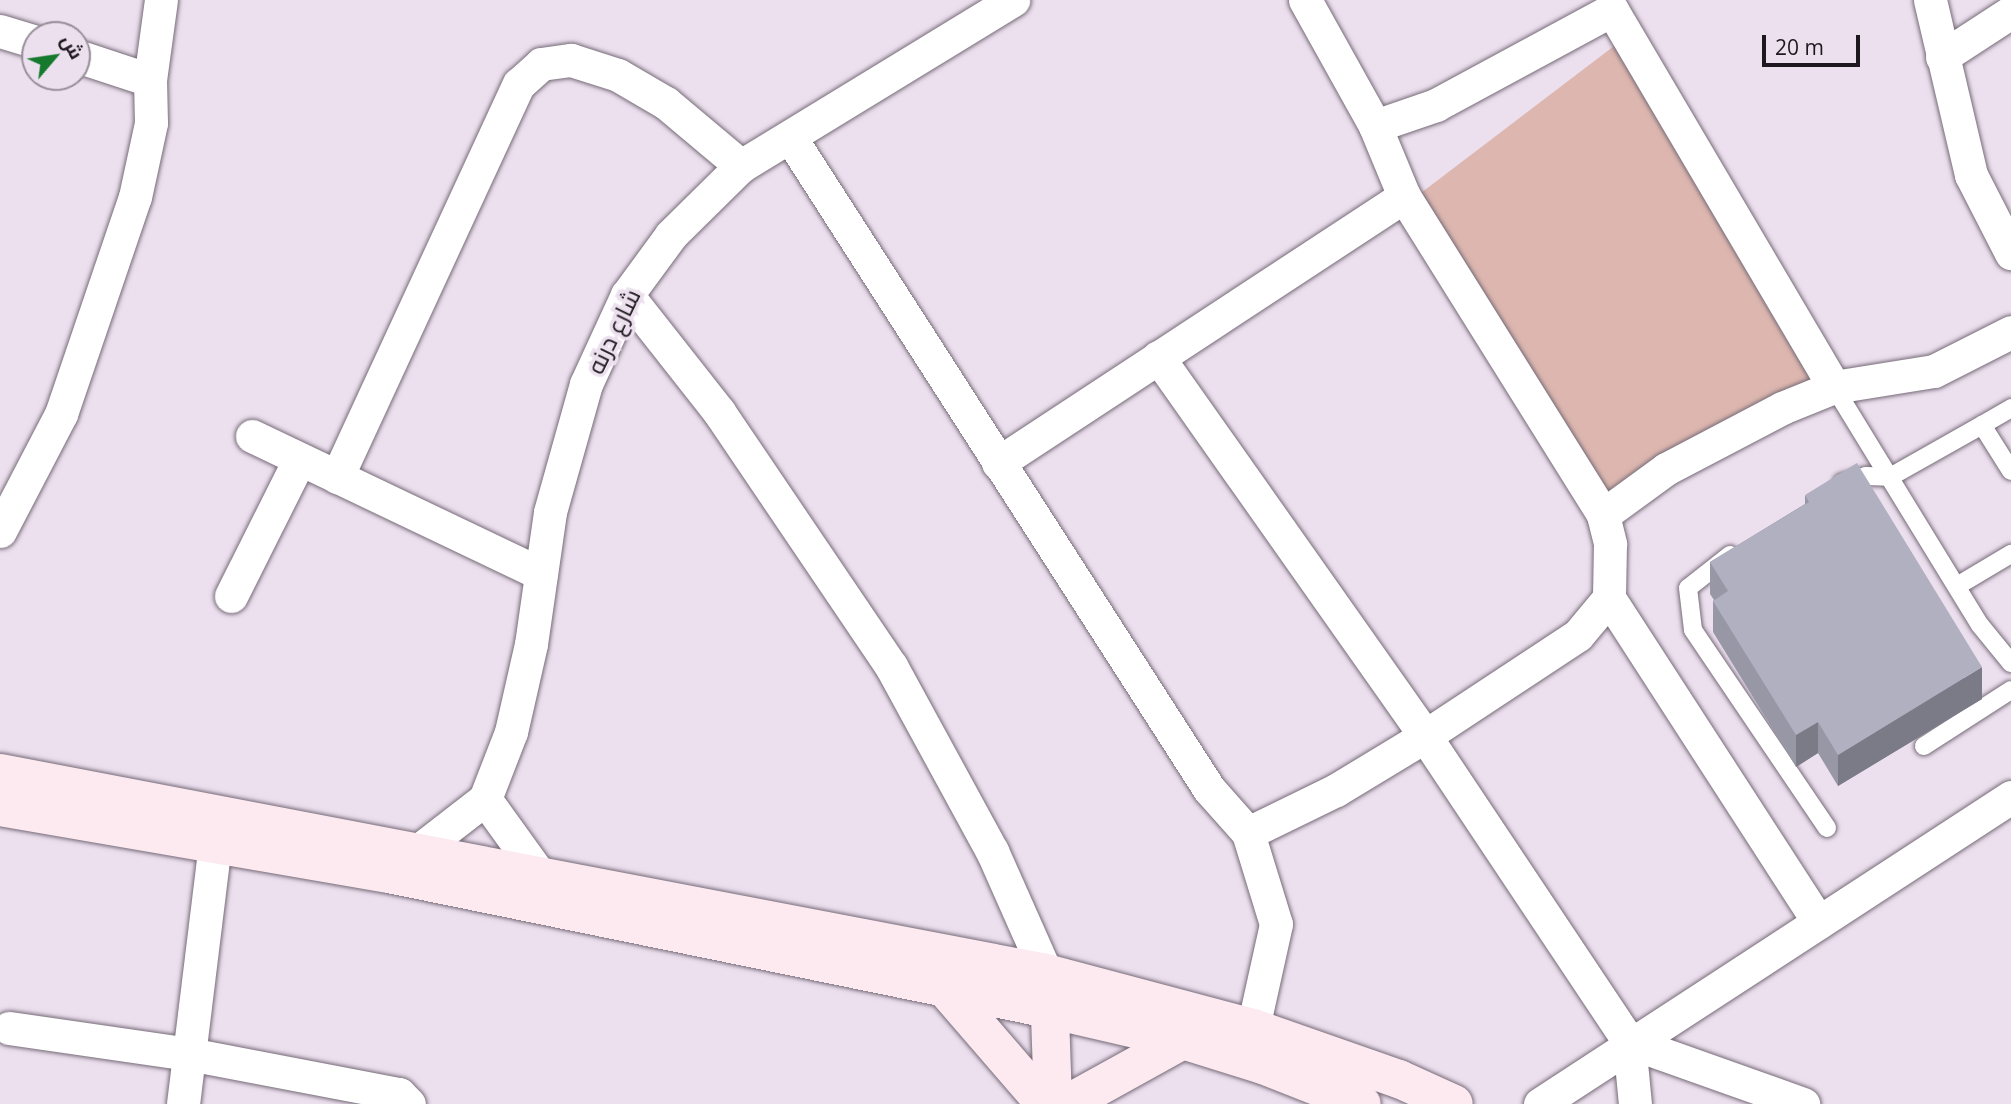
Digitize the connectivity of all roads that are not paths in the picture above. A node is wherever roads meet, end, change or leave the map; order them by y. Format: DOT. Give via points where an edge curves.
graph roads {
  1 [pos="161,0"];
  2 [pos="1013,0"];
  3 [pos="1305,0"];
  4 [pos="1930,0"];
  5 [pos="1619,5"];
  6 [pos="2011,12"];
  7 [pos="0,31"];
  8 [pos="21,38"];
  9 [pos="1941,57"];
  10 [pos="91,60"];
  11 [pos="150,79"];
  12 [pos="1375,126"];
  13 [pos="790,137"];
  14 [pos="741,166"];
  15 [pos="1404,196"];
  16 [pos="2011,253"];
  17 [pos="626,296"];
  18 [pos="2011,332"];
  19 [pos="1158,357"];
  20 [pos="1834,387"];
  21 [pos="2011,408"];
  22 [pos="1982,425"];
  23 [pos="252,436"];
  24 [pos="299,460"];
  25 [pos="998,463"];
  26 [pos="2011,471"];
  27 [pos="337,477"];
  28 [pos="1890,477"];
  29 [pos="1826,493"];
  30 [pos="1603,515"];
  31 [pos="0,531"];
  32 [pos="1748,543"];
  33 [pos="2011,554"];
  34 [pos="541,575"];
  35 [pos="1957,586"];
  36 [pos="231,596"];
  37 [pos="1609,597"];
  38 [pos="2011,663"];
  39 [pos="2011,690"];
  40 [pos="1425,736"];
  41 [pos="1924,746"];
  42 [pos="0,773"];
  43 [pos="2011,797"];
  44 [pos="485,799"];
  45 [pos="0,807"];
  46 [pos="1827,828"];
  47 [pos="1248,833"];
  48 [pos="215,845"];
  49 [pos="420,852"];
  50 [pos="384,873"];
  51 [pos="539,874"];
  52 [pos="1819,922"];
  53 [pos="1046,973"];
  54 [pos="944,987"];
  55 [pos="1053,1010"];
  56 [pos="9,1028"];
  57 [pos="1253,1028"];
  58 [pos="1183,1040"];
  59 [pos="1629,1042"];
  60 [pos="189,1054"];
  61 [pos="183,1104"];
  62 [pos="409,1104"];
  63 [pos="1045,1104"];
  64 [pos="1053,1104"];
  65 [pos="1067,1104"];
  66 [pos="1362,1104"];
  67 [pos="1454,1104"];
  68 [pos="1540,1104"];
  69 [pos="1635,1104"];
  70 [pos="1803,1104"];
  1 -- 11 [label="street"];
  2 -- 13 [label="street, شارع درنه"];
  3 -- 12 [label="street"];
  4 -- 9 [label="street"];
  5 -- 12 [label="street" via="1436,105"];
  5 -- 20 [label="street"];
  6 -- 9 [label="street"];
  7 -- 8 [label="street"];
  9 -- 16 [label="street" via="1971,175"];
  10 -- 11 [label="street"];
  11 -- 31 [label="street" via="151,123 135,197 61,414"];
  12 -- 15 [label="street"];
  13 -- 14 [label="street, شارع درنه"];
  13 -- 25 [label="street"];
  14 -- 17 [label="street, شارع درنه" via="671,235"];
  14 -- 27 [label="street" via="666,103 618,75 571,60 541,64 519,83"];
  15 -- 19 [label="street"];
  15 -- 30 [label="street"];
  17 -- 34 [label="street, شارع درنه" via="586,384 550,512"];
  17 -- 53 [label="street" via="719,412 891,666 992,851"];
  18 -- 20 [label="street" via="1934,371"];
  19 -- 25 [label="street"];
  19 -- 40 [label="street"];
  20 -- 28 [label="lane"];
  20 -- 30 [label="street" via="1782,408 1666,469"];
  21 -- 22 [label="lane"];
  22 -- 26 [label="lane"];
  22 -- 28 [label="lane"];
  23 -- 24 [label="street"];
  24 -- 27 [label="street"];
  24 -- 36 [label="street"];
  25 -- 47 [label="street" via="1209,789"];
  27 -- 34 [label="street"];
  28 -- 29 [label="lane" via="1849,479"];
  28 -- 35 [label="lane"];
  30 -- 37 [label="street" via="1610,544"];
  32 -- 46 [label="lane" via="1703,572 1688,588 1693,630"];
  33 -- 35 [label="lane"];
  34 -- 44 [label="street, شارع درنه" via="511,732"];
  35 -- 38 [label="lane"];
  37 -- 40 [label="street" via="1578,635"];
  37 -- 52 [label="street"];
  39 -- 41 [label="lane"];
  40 -- 47 [label="street" via="1336,790"];
  40 -- 59 [label="street"];
  42 -- 49 [label="main road"];
  43 -- 52 [label="street"];
  44 -- 49 [label="street, شارع درنه"];
  44 -- 51 [label="street"];
  45 -- 48 [label="main road"];
  47 -- 57 [label="street" via="1276,924"];
  48 -- 50 [label="main road"];
  48 -- 60 [label="street"];
  49 -- 50 [label="street, شارع درنه"];
  49 -- 51 [label="main road"];
  50 -- 54 [label="main road"];
  51 -- 53 [label="main road"];
  52 -- 59 [label="street"];
  53 -- 55 [label="main road"];
  53 -- 57 [label="main road"];
  54 -- 55 [label="main road"];
  54 -- 63 [label="main road"];
  55 -- 58 [label="main road"];
  55 -- 64 [label="main road"];
  56 -- 60 [label="street"];
  57 -- 67 [label="main road" via="1399,1079"];
  58 -- 65 [label="main road"];
  58 -- 66 [label="main road"];
  59 -- 68 [label="street"];
  59 -- 69 [label="street"];
  59 -- 70 [label="street"];
  60 -- 61 [label="street"];
  60 -- 62 [label="street" via="399,1094"];
}
